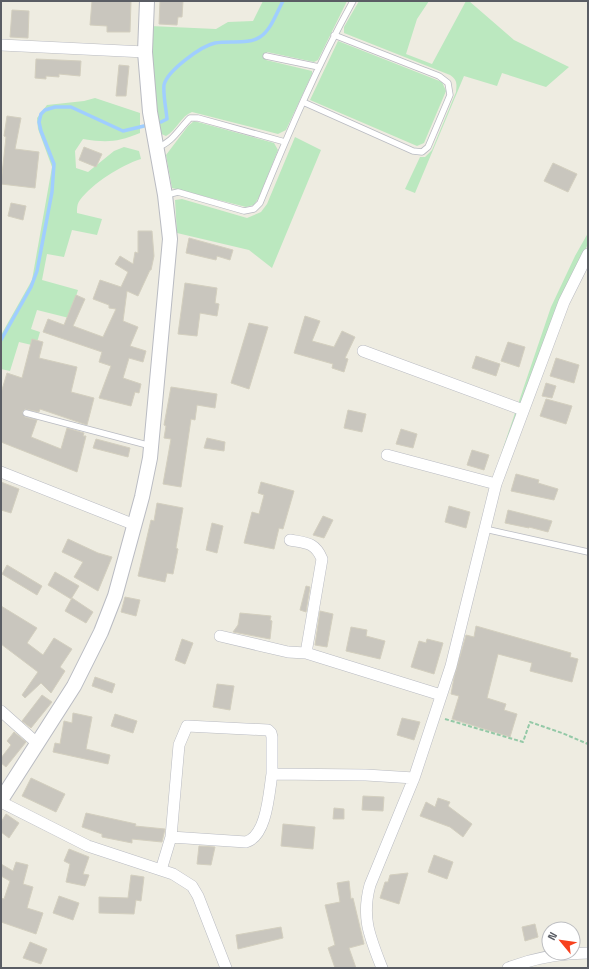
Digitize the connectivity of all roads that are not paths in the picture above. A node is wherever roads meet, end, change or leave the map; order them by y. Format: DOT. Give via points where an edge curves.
graph roads {
  1 [pos="146,1"];
  2 [pos="353,1"];
  3 [pos="334,35"];
  4 [pos="1,45"];
  5 [pos="145,52"];
  6 [pos="266,56"];
  7 [pos="319,67"];
  8 [pos="303,102"];
  9 [pos="285,142"];
  10 [pos="156,148"];
  11 [pos="166,195"];
  12 [pos="588,254"];
  13 [pos="363,351"];
  14 [pos="523,410"];
  15 [pos="26,414"];
  16 [pos="151,446"];
  17 [pos="387,455"];
  18 [pos="1,472"];
  19 [pos="496,484"];
  20 [pos="135,525"];
  21 [pos="485,529"];
  22 [pos="290,540"];
  23 [pos="588,552"];
  24 [pos="220,636"];
  25 [pos="306,653"];
  26 [pos="441,694"];
  27 [pos="1,711"];
  28 [pos="38,744"];
  29 [pos="272,774"];
  30 [pos="414,778"];
  31 [pos="1,801"];
  32 [pos="171,837"];
  33 [pos="161,870"];
  34 [pos="588,953"];
  35 [pos="226,968"];
  36 [pos="382,968"];
  37 [pos="508,968"];
  1 -- 5 [label="street"];
  2 -- 3 [label="lane"];
  3 -- 7 [label="lane"];
  3 -- 8 [label="lane" via="439,76 448,83 450,95 428,147 422,152 413,151"];
  4 -- 5 [label="street"];
  5 -- 10 [label="street"];
  6 -- 7 [label="lane"];
  7 -- 8 [label="lane"];
  8 -- 9 [label="lane"];
  9 -- 10 [label="lane" via="190,118 173,138"];
  9 -- 11 [label="lane" via="260,203 254,208 244,211 178,192"];
  10 -- 11 [label="street"];
  11 -- 16 [label="street" via="170,239"];
  12 -- 14 [label="street" via="564,302"];
  13 -- 14 [label="street"];
  14 -- 19 [label="street"];
  15 -- 16 [label="lane"];
  16 -- 20 [label="street"];
  17 -- 19 [label="street"];
  18 -- 20 [label="street"];
  19 -- 21 [label="street"];
  20 -- 28 [label="street" via="115,596 101,632 74,686"];
  21 -- 23 [label="lane"];
  21 -- 26 [label="street" via="461,617 451,666"];
  22 -- 25 [label="street" via="311,544 318,550 322,559"];
  24 -- 25 [label="street" via="288,652"];
  25 -- 26 [label="street"];
  26 -- 30 [label="street"];
  27 -- 28 [label="street"];
  28 -- 31 [label="street"];
  29 -- 30 [label="street"];
  29 -- 32 [label="street" via="266,812 252,840 246,842"];
  29 -- 32 [label="street" via="272,733 268,730 188,726 179,745"];
  30 -- 36 [label="street" via="366,899 365,917"];
  31 -- 33 [label="street" via="88,846"];
  32 -- 33 [label="street"];
  33 -- 35 [label="street" via="183,879 192,886"];
  34 -- 37 [label="street" via="556,954"];
}
